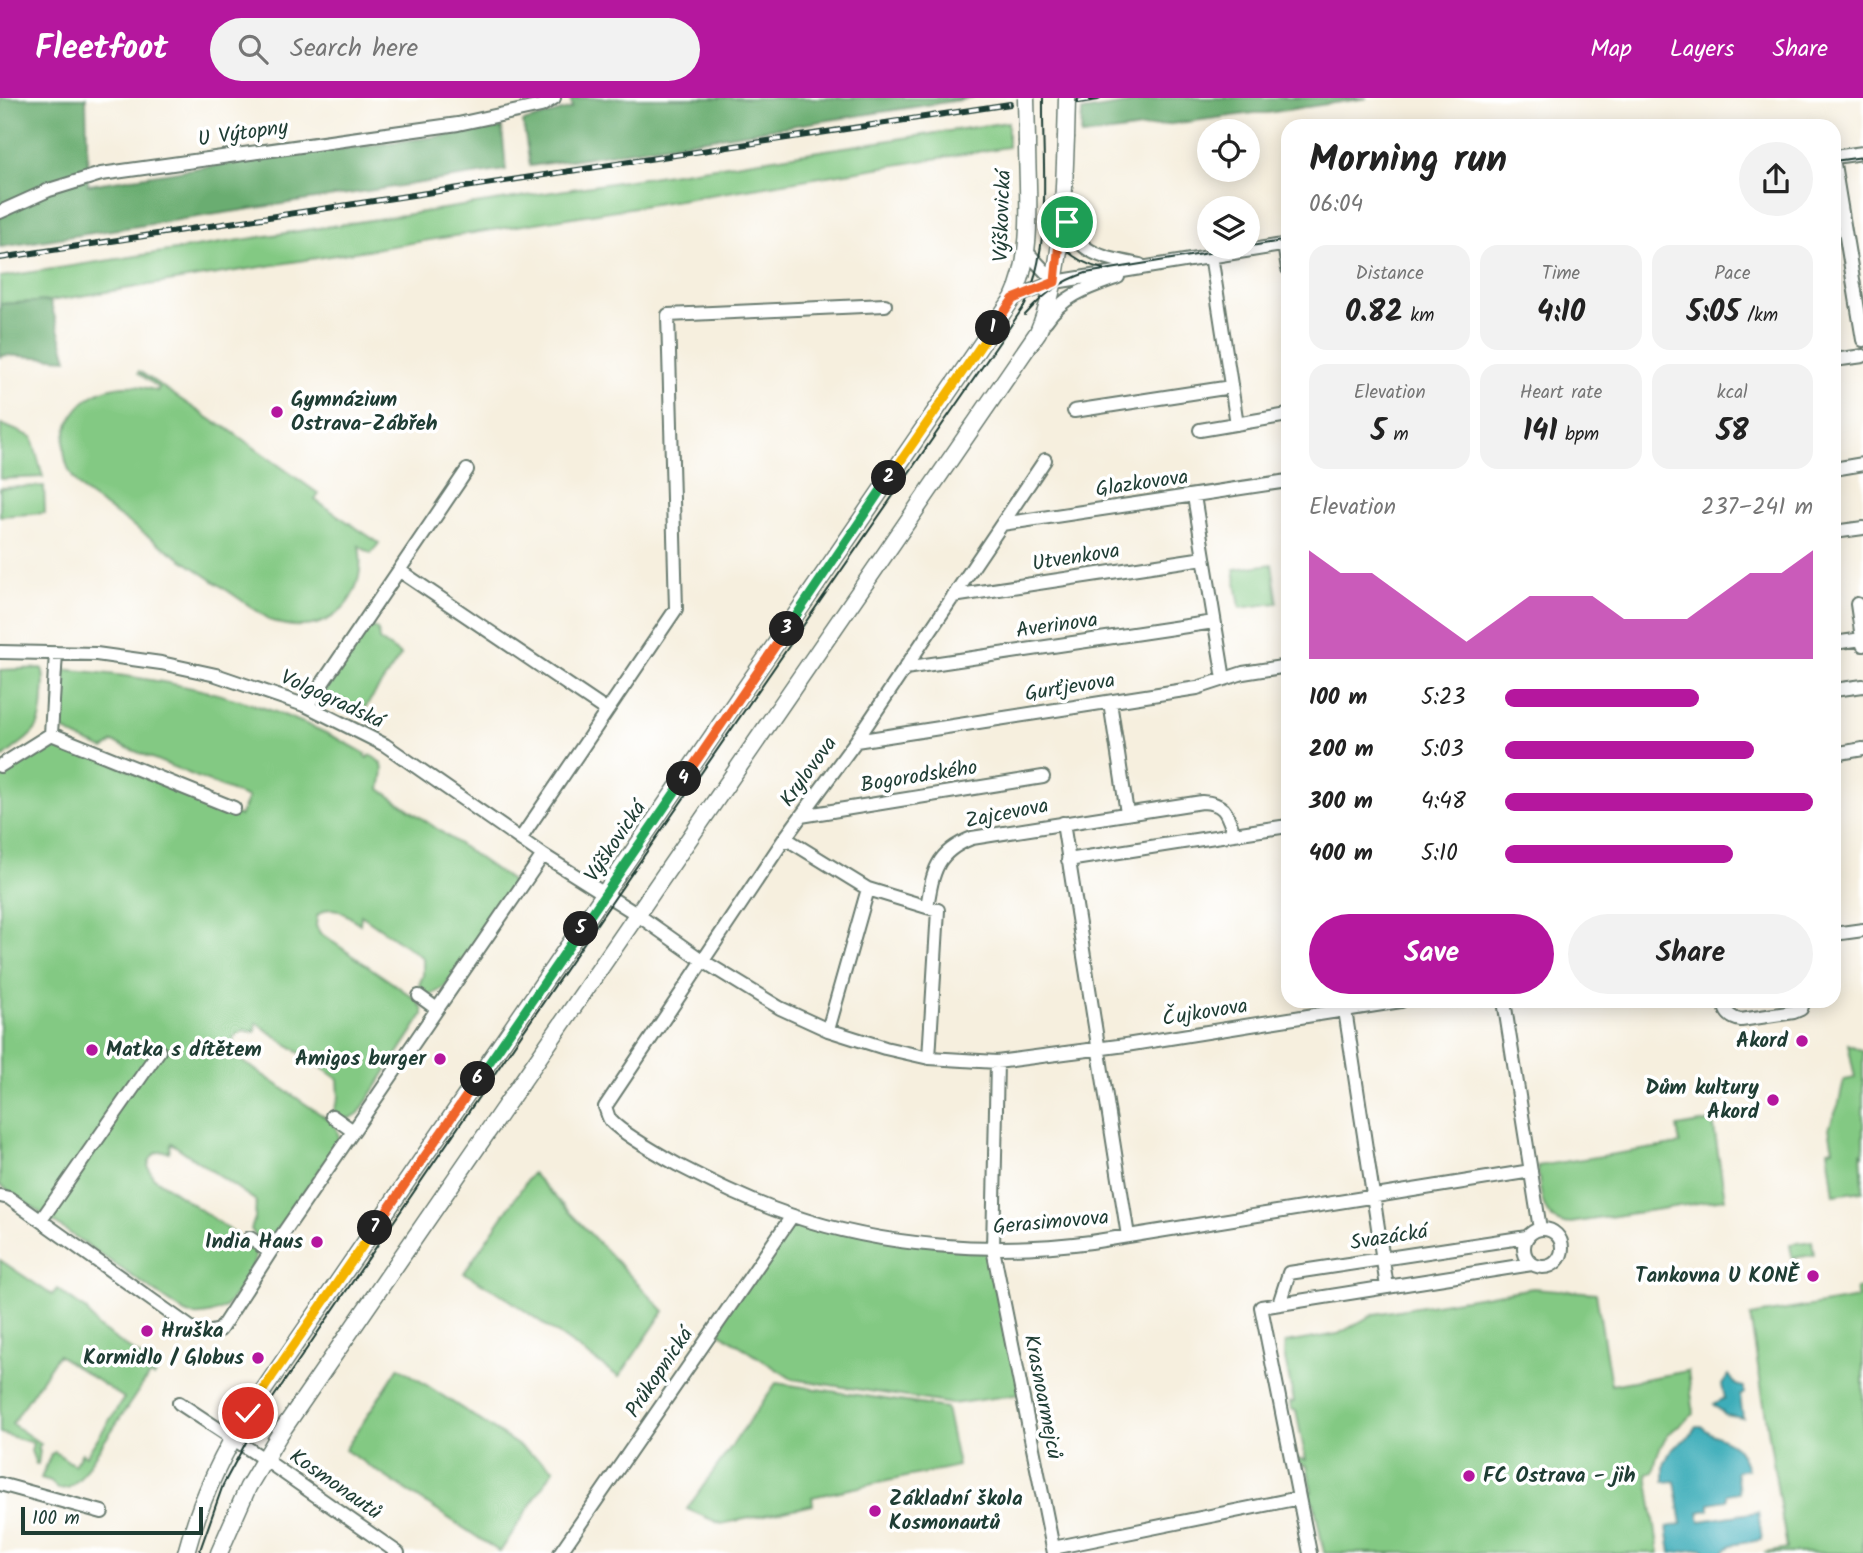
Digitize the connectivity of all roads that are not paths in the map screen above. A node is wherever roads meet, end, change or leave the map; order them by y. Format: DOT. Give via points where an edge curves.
graph roads {
  1 [pos="554,98"];
  2 [pos="1026,98"];
  3 [pos="1067,98"];
  4 [pos="1863,153"];
  5 [pos="1841,156"];
  6 [pos="1063,202"];
  7 [pos="1841,204"];
  8 [pos="0,212"];
  9 [pos="1281,245"];
  10 [pos="1848,246"];
  11 [pos="1841,247"];
  12 [pos="1260,248"];
  13 [pos="1026,251"];
  14 [pos="1197,258"];
  15 [pos="1212,259"];
  16 [pos="1147,267"];
  17 [pos="1055,282"];
  18 [pos="1013,299"];
  19 [pos="886,305"];
  20 [pos="1861,321"];
  21 [pos="1038,332"];
  22 [pos="1863,340"];
  23 [pos="1863,356"];
  24 [pos="1841,359"];
  25 [pos="1231,387"];
  26 [pos="1074,411"];
  27 [pos="1281,416"];
  28 [pos="1237,424"];
  29 [pos="1200,430"];
  30 [pos="1045,460"];
  31 [pos="1863,464"];
  32 [pos="1841,468"];
  33 [pos="467,470"];
  34 [pos="1281,482"];
  35 [pos="1194,496"];
  36 [pos="1002,524"];
  37 [pos="1863,528"];
  38 [pos="1841,531"];
  39 [pos="1204,558"];
  40 [pos="400,571"];
  41 [pos="953,596"];
  42 [pos="1857,604"];
  43 [pos="1214,622"];
  44 [pos="1862,639"];
  45 [pos="1841,642"];
  46 [pos="1863,645"];
  47 [pos="0,652"];
  48 [pos="56,653"];
  49 [pos="1281,667"];
  50 [pos="905,668"];
  51 [pos="1224,679"];
  52 [pos="1863,686"];
  53 [pos="1841,690"];
  54 [pos="1110,702"];
  55 [pos="307,706"];
  56 [pos="607,711"];
  57 [pos="51,734"];
  58 [pos="856,741"];
  59 [pos="1863,749"];
  60 [pos="1841,753"];
  61 [pos="0,766"];
  62 [pos="1043,777"];
  63 [pos="234,808"];
  64 [pos="1127,813"];
  65 [pos="801,816"];
  66 [pos="1062,823"];
  67 [pos="1281,827"];
  68 [pos="1234,834"];
  69 [pos="521,838"];
  70 [pos="785,838"];
  71 [pos="543,855"];
  72 [pos="1068,860"];
  73 [pos="868,889"];
  74 [pos="606,893"];
  75 [pos="932,908"];
  76 [pos="638,915"];
  77 [pos="1863,930"];
  78 [pos="1841,933"];
  79 [pos="703,961"];
  80 [pos="419,996"];
  81 [pos="1357,1008"];
  82 [pos="1505,1008"];
  83 [pos="1726,1008"];
  84 [pos="1801,1008"];
  85 [pos="437,1009"];
  86 [pos="1345,1010"];
  87 [pos="828,1030"];
  88 [pos="1098,1049"];
  89 [pos="159,1051"];
  90 [pos="929,1058"];
  91 [pos="997,1062"];
  92 [pos="605,1107"];
  93 [pos="332,1116"];
  94 [pos="353,1131"];
  95 [pos="1531,1171"];
  96 [pos="0,1196"];
  97 [pos="1373,1197"];
  98 [pos="792,1216"];
  99 [pos="41,1220"];
  100 [pos="1540,1229"];
  101 [pos="1128,1236"];
  102 [pos="1527,1237"];
  103 [pos="250,1238"];
  104 [pos="993,1249"];
  105 [pos="270,1252"];
  106 [pos="1382,1259"];
  107 [pos="1532,1264"];
  108 [pos="1387,1287"];
  109 [pos="1279,1304"];
  110 [pos="179,1403"];
  111 [pos="232,1438"];
  112 [pos="264,1459"];
  113 [pos="0,1484"];
  114 [pos="1299,1498"];
  115 [pos="102,1511"];
  116 [pos="1054,1550"];
  117 [pos="186,1553"];
  118 [pos="219,1553"];
  119 [pos="398,1553"];
  120 [pos="560,1553"];
  121 [pos="1310,1553"];
  1 -- 8 [label="street, U Výtopny" via="541,106 458,124 101,174"];
  2 -- 13 [label="street, Výškovická, bridge"];
  3 -- 6 [label="street, bridge"];
  4 -- 5 [label="street"];
  6 -- 16 [label="street" via="1067,222 1090,252"];
  6 -- 17 [label="street"];
  7 -- 10 [label="street"];
  9 -- 12 [label="street"];
  10 -- 11 [label="street"];
  10 -- 20 [label="street"];
  13 -- 17 [label="street"];
  13 -- 18 [label="street, Výškovická"];
  14 -- 16 [label="street"];
  15 -- 25 [label="street"];
  16 -- 17 [label="street"];
  16 -- 21 [label="street" via="1068,298"];
  17 -- 18 [label="street"];
  17 -- 21 [label="street"];
  18 -- 74 [label="street, Výškovická"];
  19 -- 56 [label="street" via="668,315 676,609"];
  20 -- 22 [label="street"];
  21 -- 76 [label="street"];
  23 -- 24 [label="street"];
  25 -- 26 [label="street"];
  25 -- 28 [label="street"];
  27 -- 28 [label="street"];
  28 -- 29 [label="street"];
  30 -- 36 [label="street, Krylovova"];
  31 -- 32 [label="street"];
  33 -- 40 [label="street"];
  34 -- 35 [label="street, Glazkovova"];
  35 -- 36 [label="street, Glazkovova"];
  35 -- 39 [label="street"];
  36 -- 41 [label="street, Krylovova"];
  37 -- 38 [label="street"];
  39 -- 41 [label="street, Utvenkova"];
  39 -- 43 [label="street"];
  40 -- 55 [label="street"];
  40 -- 56 [label="street"];
  41 -- 50 [label="street, Krylovova"];
  42 -- 44 [label="street"];
  43 -- 50 [label="street, Averinova"];
  43 -- 51 [label="street"];
  44 -- 45 [label="street"];
  44 -- 46 [label="street"];
  47 -- 48 [label="street, Volgogradská"];
  48 -- 55 [label="street, Volgogradská" via="170,665 216,675"];
  48 -- 57 [label="street"];
  49 -- 51 [label="street, Gurťjevova"];
  50 -- 58 [label="street, Krylovova"];
  51 -- 54 [label="street, Gurťjevova"];
  52 -- 53 [label="street"];
  54 -- 58 [label="street, Gurťjevova"];
  54 -- 64 [label="street"];
  55 -- 69 [label="street, Volgogradská" via="384,745"];
  56 -- 69 [label="street"];
  57 -- 61 [label="street"];
  57 -- 63 [label="street"];
  58 -- 65 [label="street, Krylovova"];
  59 -- 60 [label="street"];
  62 -- 65 [label="street, Bogorodského"];
  64 -- 66 [label="street, Zajcevova"];
  64 -- 68 [label="street, Zajcevova" via="1214,802 1226,811"];
  65 -- 70 [label="street, Krylovova"];
  66 -- 72 [label="street"];
  66 -- 75 [label="street, Zajcevova" via="955,845 941,857 932,876"];
  67 -- 68 [label="street"];
  68 -- 72 [label="street"];
  69 -- 71 [label="street, Volgogradská"];
  70 -- 73 [label="street"];
  70 -- 79 [label="street, Krylovova"];
  71 -- 74 [label="street, Volgogradská"];
  71 -- 85 [label="street"];
  72 -- 88 [label="street"];
  73 -- 75 [label="street"];
  73 -- 87 [label="street"];
  74 -- 76 [label="street, Čujkovova"];
  74 -- 111 [label="street, Výškovická"];
  75 -- 90 [label="street"];
  76 -- 79 [label="street, Čujkovova"];
  76 -- 112 [label="street"];
  77 -- 78 [label="street"];
  79 -- 87 [label="street, Čujkovova" via="780,1008"];
  79 -- 92 [label="street, Krylovova"];
  80 -- 85 [label="street"];
  81 -- 86 [label="street, Čujkovova"];
  82 -- 95 [label="street"];
  83 -- 84 [label="street" via="1741,1020"];
  85 -- 94 [label="street"];
  86 -- 88 [label="street, Čujkovova"];
  86 -- 97 [label="street"];
  87 -- 90 [label="street, Čujkovova"];
  88 -- 91 [label="street, Čujkovova"];
  88 -- 101 [label="street"];
  89 -- 99 [label="street"];
  90 -- 91 [label="street, Čujkovova"];
  91 -- 104 [label="street, Krasnoarmejců"];
  92 -- 98 [label="street, Gerasimovova" via="610,1121 661,1156 731,1192"];
  93 -- 94 [label="street"];
  94 -- 105 [label="street"];
  95 -- 97 [label="street, Gerasimovova"];
  95 -- 100 [label="street"];
  96 -- 99 [label="street"];
  97 -- 101 [label="street, Gerasimovova"];
  97 -- 106 [label="street"];
  98 -- 104 [label="street, Gerasimovova" via="905,1241"];
  98 -- 120 [label="street, Průkopnická"];
  99 -- 105 [label="street" via="194,1330 206,1333 220,1330"];
  100 -- 102 [label="street"];
  100 -- 107 [label="street" via="1558,1236 1562,1254 1548,1267"];
  101 -- 104 [label="street, Gerasimovova"];
  102 -- 106 [label="street, Svazácká"];
  102 -- 107 [label="street" via="1524,1251"];
  103 -- 105 [label="street"];
  104 -- 116 [label="street, Krasnoarmejců"];
  106 -- 108 [label="street"];
  106 -- 109 [label="street, Svazácká" via="1289,1273"];
  107 -- 108 [label="street"];
  108 -- 109 [label="street"];
  109 -- 114 [label="street" via="1261,1307"];
  110 -- 111 [label="street, Kosmonautů"];
  111 -- 112 [label="street, Kosmonautů"];
  111 -- 117 [label="street, Výškovická"];
  112 -- 118 [label="street"];
  112 -- 119 [label="street, Kosmonautů"];
  113 -- 115 [label="street"];
  114 -- 116 [label="street"];
  114 -- 121 [label="street"];
}
